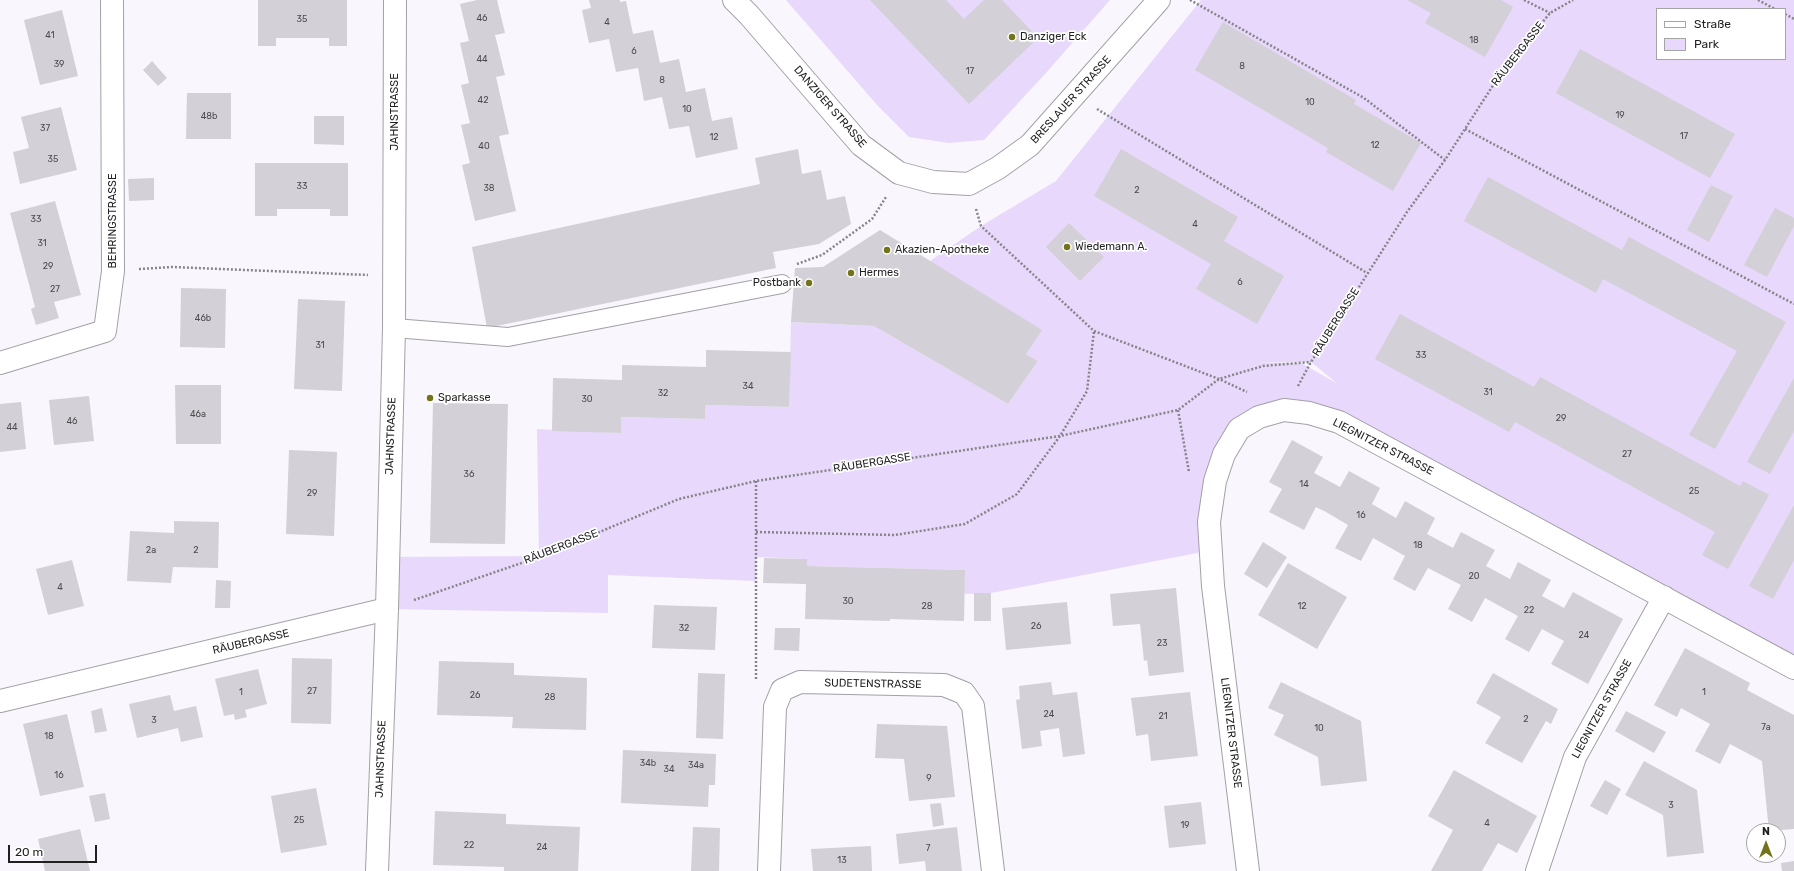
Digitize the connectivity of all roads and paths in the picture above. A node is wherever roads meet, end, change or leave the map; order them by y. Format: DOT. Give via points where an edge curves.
graph roads {
  1 [pos="112,0"];
  2 [pos="395,0"];
  3 [pos="734,0"];
  4 [pos="1160,0"];
  5 [pos="1190,0"];
  6 [pos="1524,0"];
  7 [pos="1573,0"];
  8 [pos="1758,0"];
  9 [pos="1773,8"];
  10 [pos="1550,13"];
  11 [pos="1075,96"];
  12 [pos="1464,130"];
  13 [pos="1444,160"];
  14 [pos="899,173"];
  15 [pos="969,184"];
  16 [pos="791,266"];
  17 [pos="113,271"];
  18 [pos="1367,273"];
  19 [pos="394,276"];
  20 [pos="782,284"];
  21 [pos="1794,304"];
  22 [pos="394,328"];
  23 [pos="1094,331"];
  24 [pos="0,363"];
  25 [pos="1219,379"];
  26 [pos="1060,436"];
  27 [pos="756,481"];
  28 [pos="756,532"];
  29 [pos="1664,598"];
  30 [pos="387,609"];
  31 [pos="1794,668"];
  32 [pos="782,690"];
  33 [pos="0,701"];
  34 [pos="377,871"];
  35 [pos="769,871"];
  36 [pos="992,871"];
  37 [pos="1248,871"];
  38 [pos="1537,871"];
  1 -- 17 [label="street, BEHRINGSTRASSE"];
  2 -- 19 [label="street, JAHNSTRASSE"];
  3 -- 14 [label="street, DANZIGER STRASSE" via="861,145"];
  4 -- 11 [label="street, BRESLAUER STRASSE"];
  5 -- 13 [label="path" via="1364,98"];
  6 -- 10 [label="path"];
  7 -- 10 [label="path, RÄUBERGASSE"];
  8 -- 9 [label="path"];
  10 -- 12 [label="path, RÄUBERGASSE" via="1501,73"];
  11 -- 15 [label="street, BRESLAUER STRASSE" via="1030,145 998,168"];
  11 -- 18 [label="path"];
  12 -- 13 [label="path, RÄUBERGASSE"];
  12 -- 21 [label="path"];
  13 -- 18 [label="path, RÄUBERGASSE"];
  14 -- 15 [label="street, DANZIGER STRASSE" via="933,182"];
  14 -- 16 [label="path" via="872,219 822,255"];
  15 -- 23 [label="path" via="981,226"];
  17 -- 19 [label="path" via="172,267"];
  17 -- 24 [label="street, BEHRINGSTRASSE" via="105,331"];
  18 -- 25 [label="path, RÄUBERGASSE" via="1311,362 1263,366"];
  19 -- 22 [label="street, JAHNSTRASSE"];
  20 -- 22 [label="lane" via="508,337"];
  22 -- 30 [label="street, JAHNSTRASSE"];
  23 -- 25 [label="path"];
  23 -- 26 [label="path" via="1087,391"];
  25 -- 26 [label="path, RÄUBERGASSE" via="1178,410"];
  26 -- 27 [label="path, RÄUBERGASSE"];
  26 -- 28 [label="path" via="1016,494 965,524 895,535"];
  27 -- 28 [label="path"];
  27 -- 30 [label="path, RÄUBERGASSE" via="679,499 539,557"];
  28 -- 32 [label="path" via="756,679"];
  29 -- 31 [label="street, LIEGNITZER STRASSE"];
  29 -- 37 [label="street, LIEGNITZER STRASSE" via="1338,422 1309,413 1284,410 1259,417 1240,429 1224,454 1215,481 1209,522 1213,586"];
  29 -- 38 [label="street, LIEGNITZER STRASSE" via="1575,757"];
  30 -- 33 [label="street, RÄUBERGASSE"];
  30 -- 34 [label="street, JAHNSTRASSE"];
  32 -- 35 [label="street" via="775,707"];
  32 -- 36 [label="street, SUDETENSTRASSE" via="800,682 808,682 944,685 964,693 973,706"];
}
